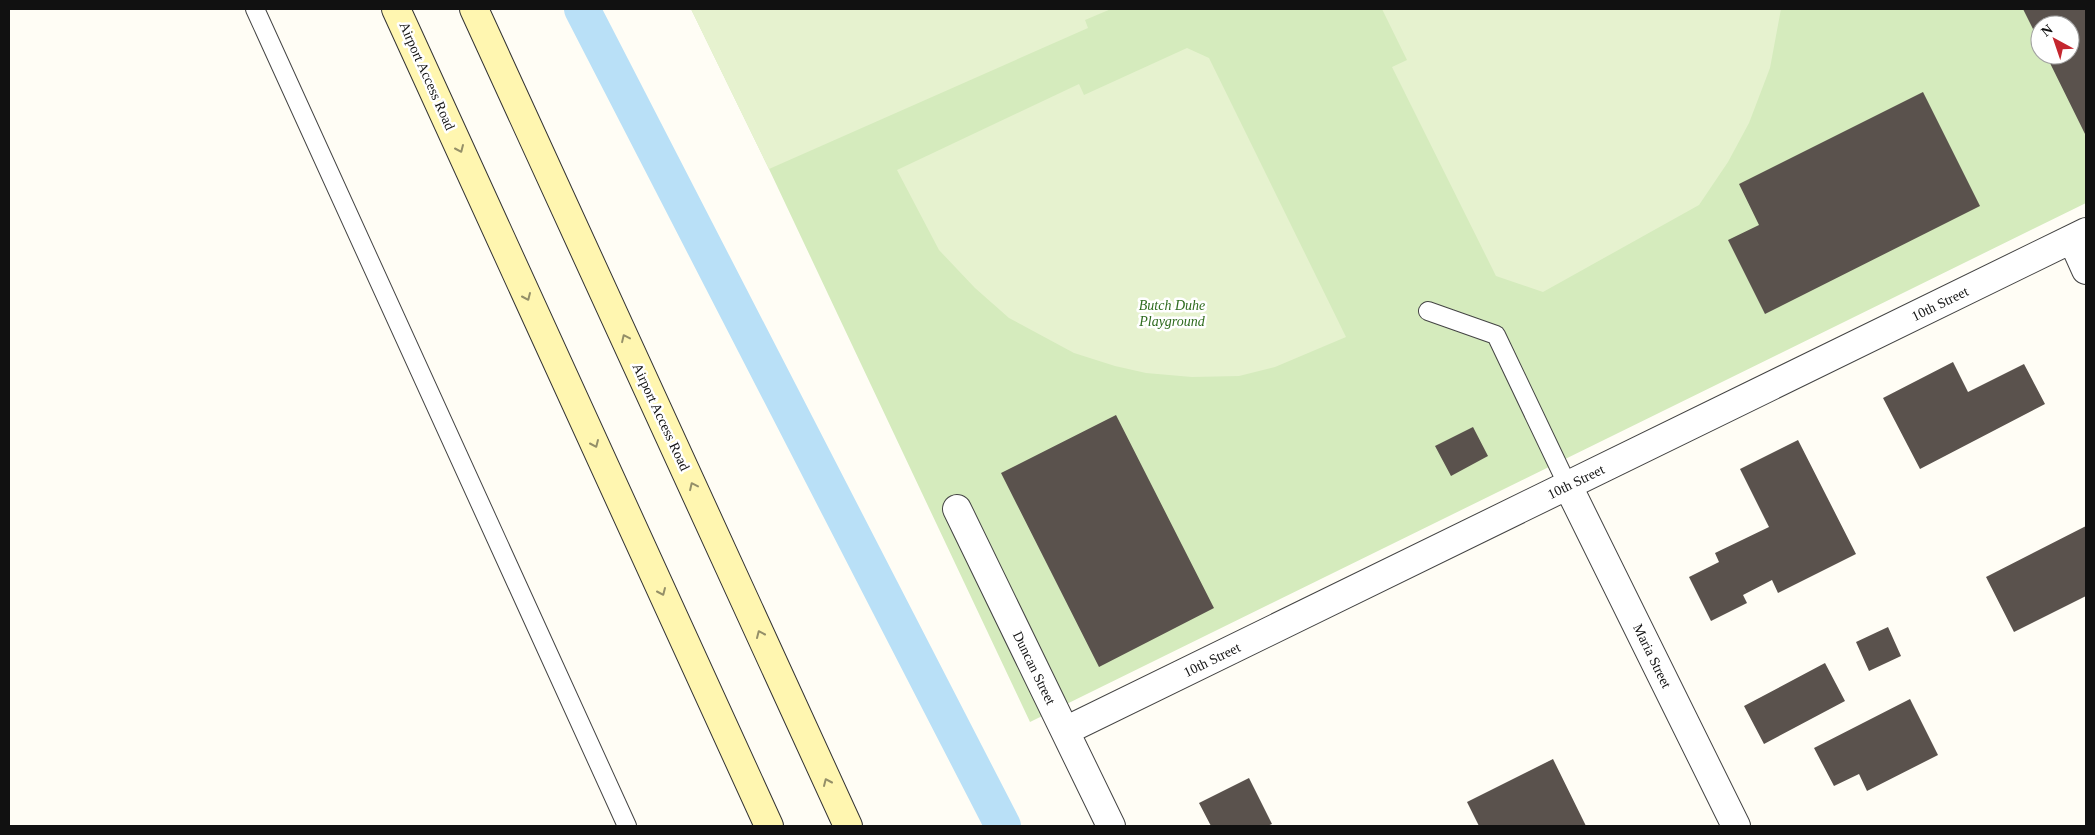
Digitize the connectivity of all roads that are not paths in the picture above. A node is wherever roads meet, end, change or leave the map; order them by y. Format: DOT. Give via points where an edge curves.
graph roads {
  1 [pos="255,9"];
  2 [pos="396,9"];
  3 [pos="474,9"];
  4 [pos="2079,236"];
  5 [pos="2086,270"];
  6 [pos="1428,311"];
  7 [pos="1568,486"];
  8 [pos="957,510"];
  9 [pos="1065,731"];
  10 [pos="627,826"];
  11 [pos="769,826"];
  12 [pos="848,826"];
  13 [pos="1111,826"];
  14 [pos="1736,826"];
  1 -- 10 [label="lane"];
  2 -- 11 [label="main road, Airport Access Road, one-way"];
  12 -- 3 [label="main road, Airport Access Road, one-way"];
  4 -- 5 [label="street"];
  4 -- 7 [label="street, 10th Street"];
  6 -- 7 [label="lane" via="1496,335"];
  7 -- 9 [label="street, 10th Street"];
  7 -- 14 [label="street, Maria Street"];
  8 -- 9 [label="street, Duncan Street"];
  9 -- 13 [label="street, Duncan Street"];
}
